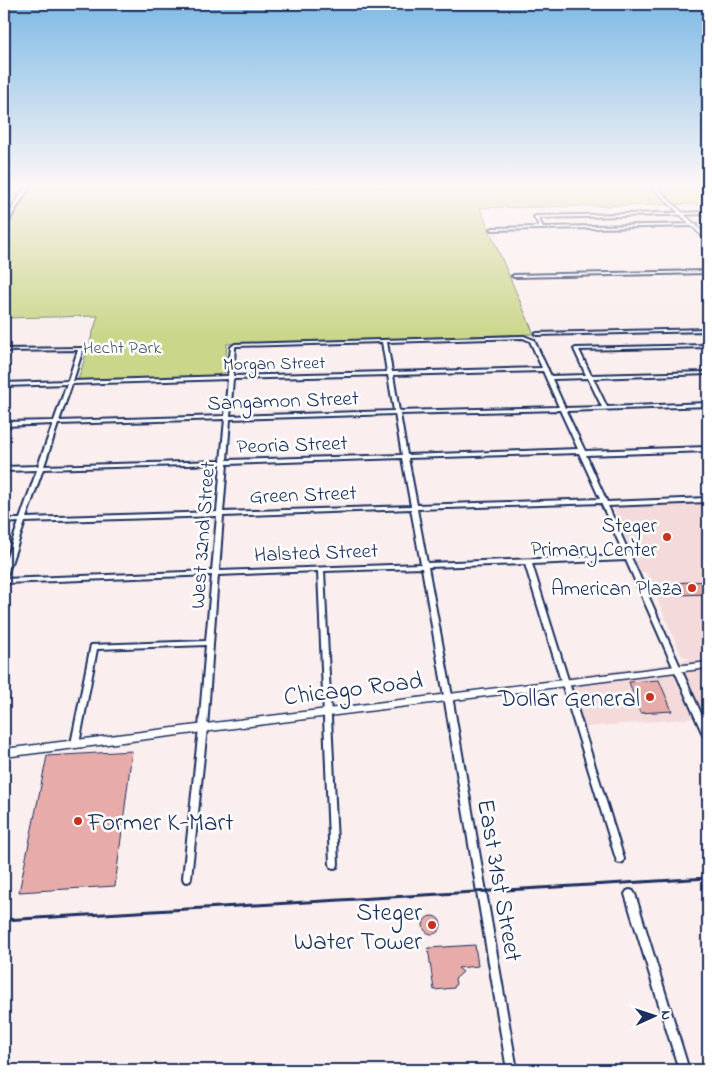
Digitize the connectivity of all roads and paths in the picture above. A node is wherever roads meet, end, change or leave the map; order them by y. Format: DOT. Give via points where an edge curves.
graph roads {
  1 [pos="708,272"];
  2 [pos="514,276"];
  3 [pos="708,330"];
  4 [pos="537,334"];
  5 [pos="384,341"];
  6 [pos="708,346"];
  7 [pos="4,350"];
  8 [pos="546,370"];
  9 [pos="708,373"];
  10 [pos="390,374"];
  11 [pos="590,377"];
  12 [pos="230,378"];
  13 [pos="550,378"];
  14 [pos="69,382"];
  15 [pos="4,384"];
  16 [pos="708,405"];
  17 [pos="606,408"];
  18 [pos="563,409"];
  19 [pos="397,412"];
  20 [pos="227,418"];
  21 [pos="56,422"];
  22 [pos="4,424"];
  23 [pos="708,449"];
  24 [pos="582,452"];
  25 [pos="405,456"];
  26 [pos="224,462"];
  27 [pos="4,468"];
  28 [pos="41,468"];
  29 [pos="708,500"];
  30 [pos="604,502"];
  31 [pos="414,507"];
  32 [pos="220,514"];
  33 [pos="23,520"];
  34 [pos="4,521"];
  35 [pos="629,558"];
  36 [pos="528,562"];
  37 [pos="425,566"];
  38 [pos="321,570"];
  39 [pos="215,574"];
  40 [pos="4,575"];
  41 [pos="4,581"];
  42 [pos="209,643"];
  43 [pos="708,665"];
  44 [pos="678,669"];
  45 [pos="565,682"];
  46 [pos="448,696"];
  47 [pos="326,713"];
  48 [pos="203,728"];
  49 [pos="708,737"];
  50 [pos="74,744"];
  51 [pos="4,753"];
  52 [pos="620,860"];
  53 [pos="334,864"];
  54 [pos="187,878"];
  55 [pos="630,894"];
  56 [pos="512,1070"];
  57 [pos="684,1070"];
  1 -- 2 [label="street"];
  3 -- 4 [label="street"];
  5 -- 8 [label="street" via="527,337 532,340"];
  5 -- 10 [label="street, East 31st Street"];
  5 -- 12 [label="street, West 32nd Street" via="235,345"];
  6 -- 11 [label="street" via="576,349"];
  7 -- 14 [label="street" via="81,348"];
  8 -- 10 [label="street, Morgan Street"];
  8 -- 13 [label="street"];
  9 -- 11 [label="street"];
  10 -- 12 [label="street, Morgan Street"];
  10 -- 19 [label="street, East 31st Street"];
  11 -- 13 [label="street"];
  11 -- 17 [label="street"];
  12 -- 14 [label="street, Morgan Street"];
  12 -- 20 [label="street, West 32nd Street"];
  13 -- 18 [label="street"];
  14 -- 15 [label="street, Morgan Street"];
  14 -- 21 [label="street"];
  16 -- 17 [label="street, Sangamon Street"];
  17 -- 18 [label="street, Sangamon Street"];
  18 -- 19 [label="street, Sangamon Street"];
  18 -- 24 [label="street"];
  19 -- 20 [label="street, Sangamon Street"];
  19 -- 25 [label="street, East 31st Street"];
  20 -- 21 [label="street, Sangamon Street"];
  20 -- 26 [label="street, West 32nd Street"];
  21 -- 22 [label="street, Sangamon Street"];
  21 -- 28 [label="street"];
  23 -- 24 [label="street, Peoria Street"];
  24 -- 25 [label="street, Peoria Street"];
  24 -- 30 [label="street"];
  25 -- 26 [label="street, Peoria Street"];
  25 -- 31 [label="street, East 31st Street"];
  26 -- 28 [label="street, Peoria Street"];
  26 -- 32 [label="street, West 32nd Street"];
  27 -- 28 [label="street, Peoria Street"];
  28 -- 33 [label="street"];
  29 -- 30 [label="street, Green Street"];
  30 -- 31 [label="street, Green Street"];
  30 -- 35 [label="street"];
  31 -- 32 [label="street, Green Street"];
  31 -- 37 [label="street, East 31st Street"];
  32 -- 33 [label="street, Green Street"];
  32 -- 39 [label="street, West 32nd Street"];
  33 -- 34 [label="street, Green Street"];
  33 -- 40 [label="street"];
  35 -- 36 [label="street, Halsted Street"];
  35 -- 44 [label="street"];
  36 -- 37 [label="street, Halsted Street"];
  36 -- 45 [label="street"];
  37 -- 38 [label="street, Halsted Street"];
  37 -- 46 [label="street, East 31st Street"];
  38 -- 39 [label="street, Halsted Street"];
  38 -- 47 [label="street"];
  39 -- 41 [label="street, Halsted Street"];
  39 -- 42 [label="street, West 32nd Street"];
  42 -- 48 [label="street, West 32nd Street"];
  42 -- 50 [label="street" via="94,647"];
  43 -- 44 [label="main road, Chicago Road"];
  44 -- 45 [label="main road, Chicago Road"];
  44 -- 49 [label="street"];
  45 -- 46 [label="main road, Chicago Road"];
  45 -- 52 [label="street"];
  46 -- 47 [label="main road, Chicago Road"];
  46 -- 56 [label="street, East 31st Street"];
  47 -- 48 [label="main road, Chicago Road"];
  47 -- 53 [label="street"];
  48 -- 50 [label="main road, Chicago Road"];
  48 -- 54 [label="street, West 32nd Street"];
  50 -- 51 [label="main road, Chicago Road"];
  55 -- 57 [label="street"];
}
